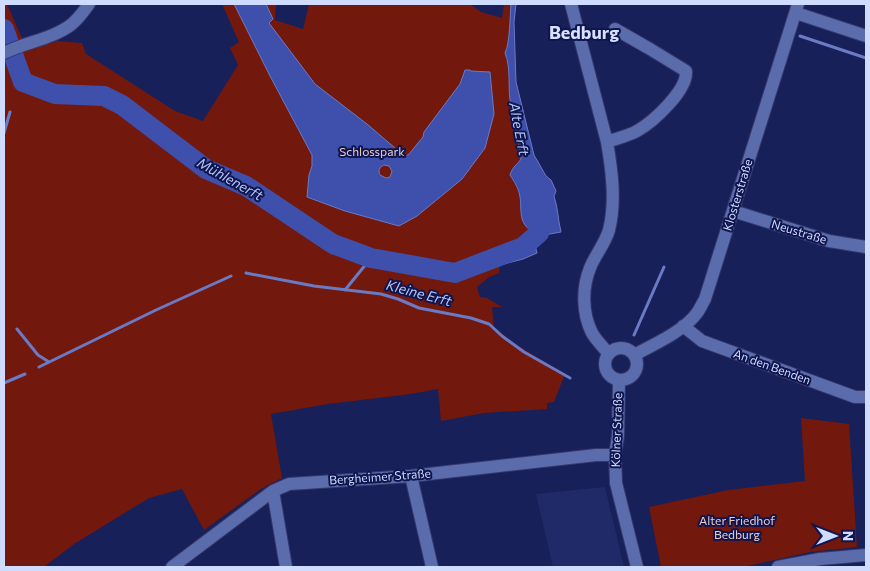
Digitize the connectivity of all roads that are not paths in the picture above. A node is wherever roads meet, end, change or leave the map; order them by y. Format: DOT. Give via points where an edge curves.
graph roads {
  1 [pos="89,4"];
  2 [pos="571,4"];
  3 [pos="795,13"];
  4 [pos="614,29"];
  5 [pos="866,36"];
  6 [pos="10,50"];
  7 [pos="607,142"];
  8 [pos="733,211"];
  9 [pos="866,247"];
  10 [pos="683,326"];
  11 [pos="609,354"];
  12 [pos="634,355"];
  13 [pos="619,380"];
  14 [pos="866,397"];
  15 [pos="615,455"];
  16 [pos="411,476"];
  17 [pos="273,491"];
  18 [pos="866,555"];
  19 [pos="172,567"];
  20 [pos="286,567"];
  21 [pos="432,567"];
  22 [pos="637,567"];
  23 [pos="778,567"];
  1 -- 6 [label="street" via="70,25"];
  2 -- 7 [label="street"];
  3 -- 5 [label="street"];
  3 -- 8 [label="street, Klosterstraße"];
  4 -- 7 [label="street" via="686,71 686,76 676,96 652,121 636,132"];
  7 -- 11 [label="street" via="612,188 609,230 587,277 584,302 592,334"];
  8 -- 9 [label="street, Neustraße" via="829,242"];
  8 -- 10 [label="street, Klosterstraße" via="705,299"];
  10 -- 12 [label="street, Klosterstraße"];
  10 -- 14 [label="street, An den Benden" via="702,341 855,397"];
  11 -- 12 [label="street" via="622,348"];
  11 -- 13 [label="street" via="605,368 610,376"];
  12 -- 13 [label="street" via="637,365 633,374"];
  13 -- 15 [label="street, Kölner Straße"];
  15 -- 16 [label="street, Bergheimer Straße"];
  15 -- 22 [label="street, Kölner Straße" via="616,483"];
  16 -- 17 [label="street, Bergheimer Straße" via="289,484"];
  16 -- 21 [label="street"];
  17 -- 19 [label="street, Bergheimer Straße"];
  17 -- 20 [label="street"];
  18 -- 23 [label="street"];
}
